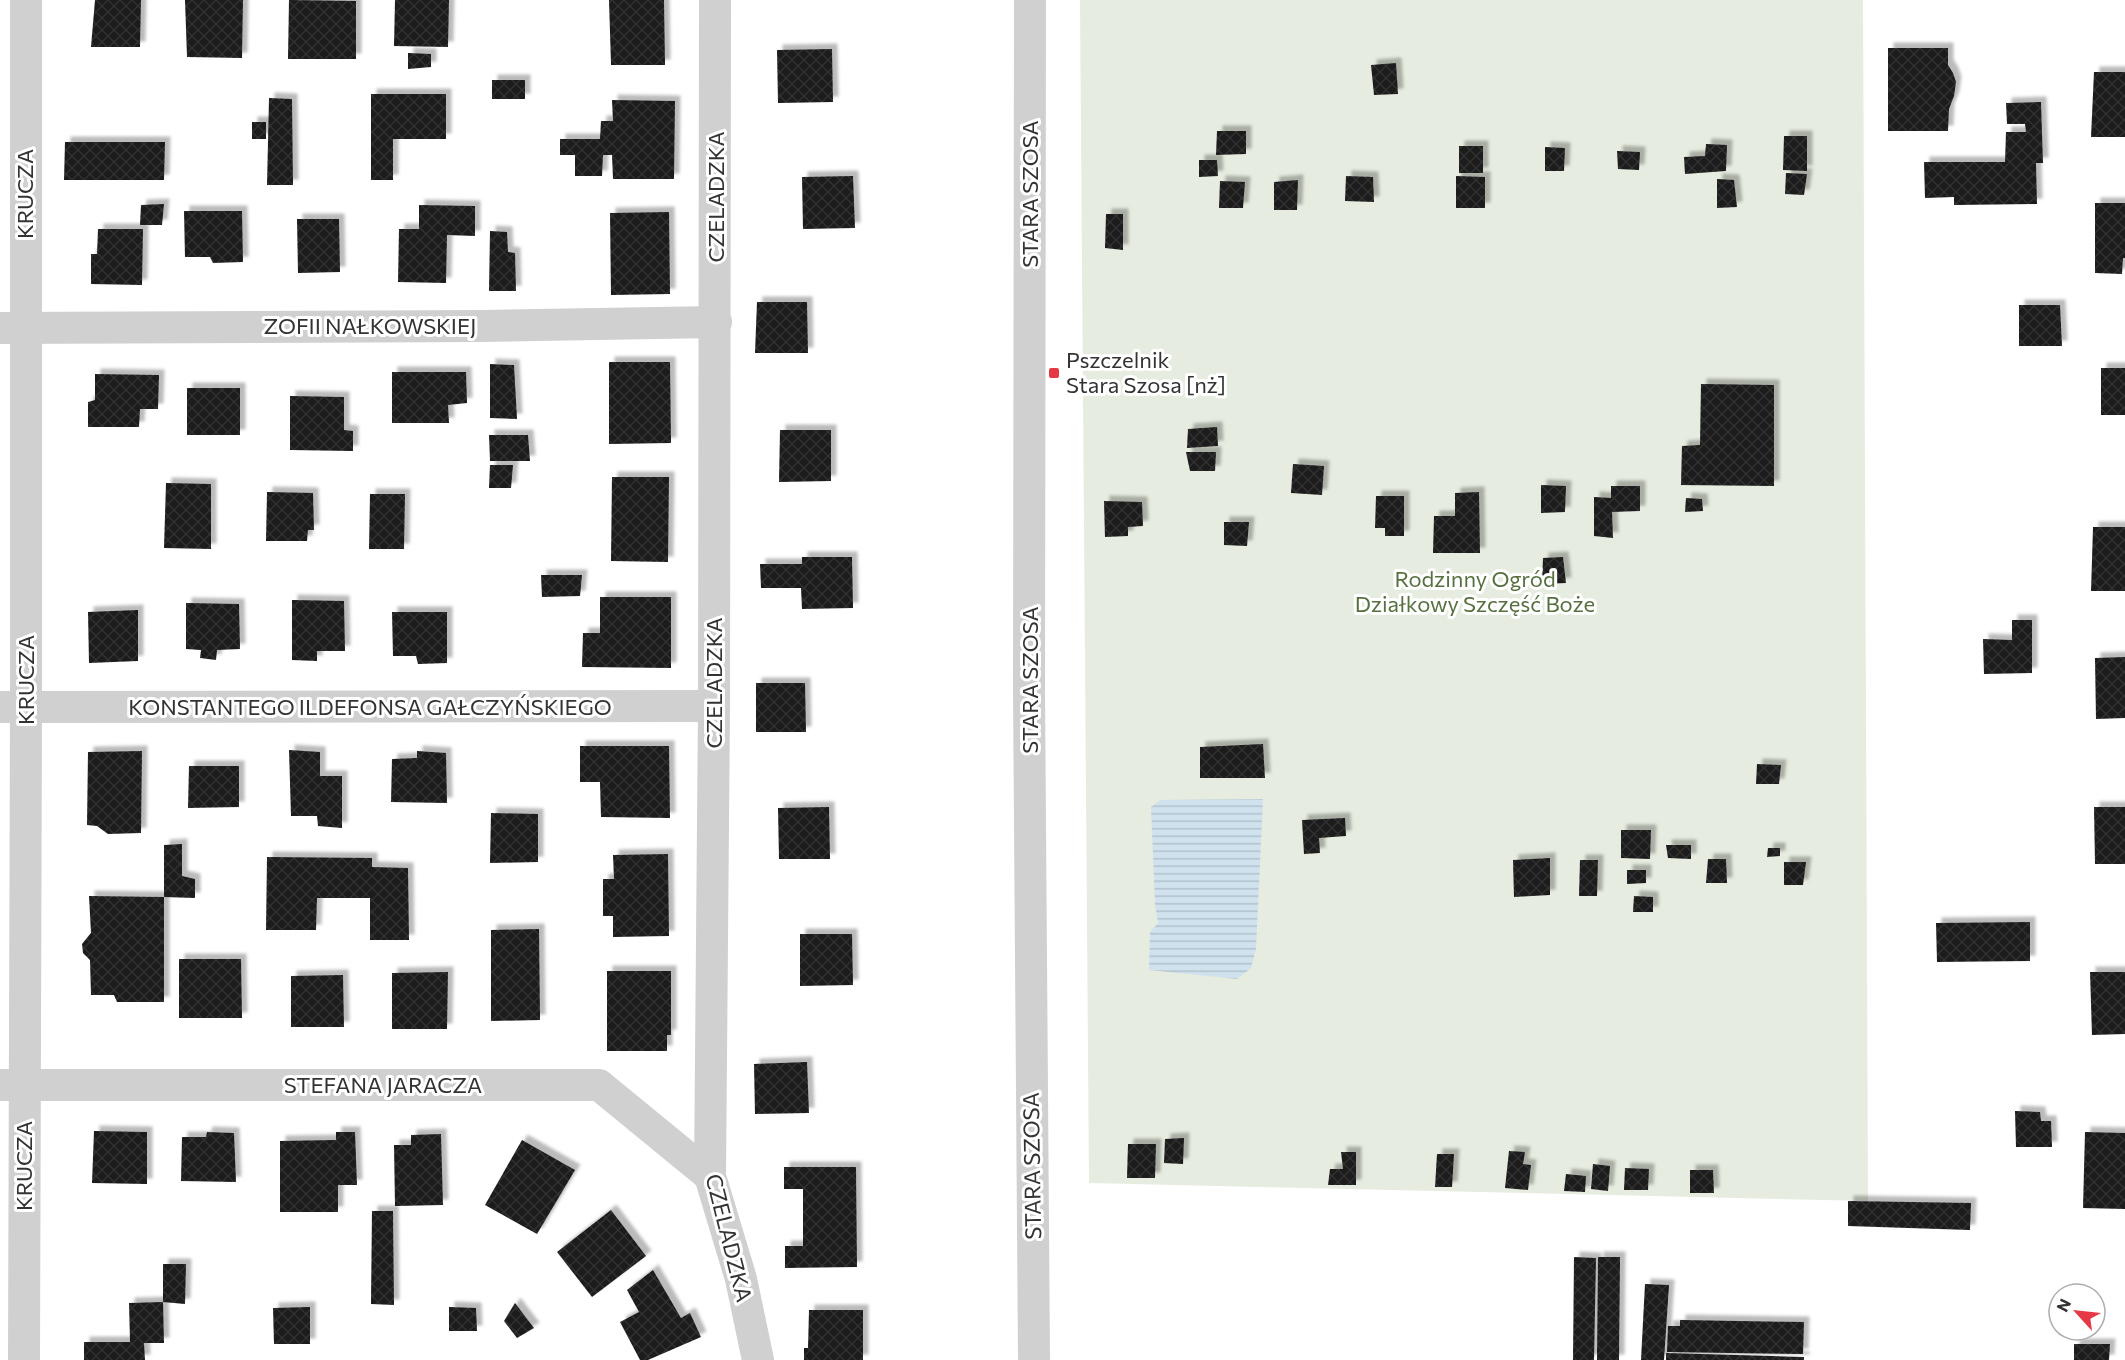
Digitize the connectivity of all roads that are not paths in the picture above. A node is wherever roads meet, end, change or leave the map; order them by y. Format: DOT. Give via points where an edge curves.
graph roads {
  1 [pos="26,0"];
  2 [pos="715,0"];
  3 [pos="1030,0"];
  4 [pos="716,322"];
  5 [pos="13,328"];
  6 [pos="714,706"];
  7 [pos="13,707"];
  8 [pos="12,1085"];
  9 [pos="710,1176"];
  10 [pos="24,1360"];
  11 [pos="758,1360"];
  12 [pos="1034,1360"];
  1 -- 5 [label="street, KRUCZA"];
  2 -- 4 [label="street, CZELADZKA"];
  3 -- 12 [label="street, STARA SZOSA" via="1029,703"];
  4 -- 5 [label="street, ZOFII NAŁKOWSKIEJ"];
  4 -- 6 [label="street, CZELADZKA"];
  5 -- 7 [label="street, KRUCZA"];
  6 -- 7 [label="street, KONSTANTEGO ILDEFONSA GAŁCZYŃSKIEGO"];
  6 -- 9 [label="street, CZELADZKA"];
  7 -- 8 [label="street, KRUCZA"];
  8 -- 9 [label="street, STEFANA JARACZA" via="599,1085"];
  8 -- 10 [label="street, KRUCZA"];
  9 -- 11 [label="street, CZELADZKA" via="741,1279"];
}
